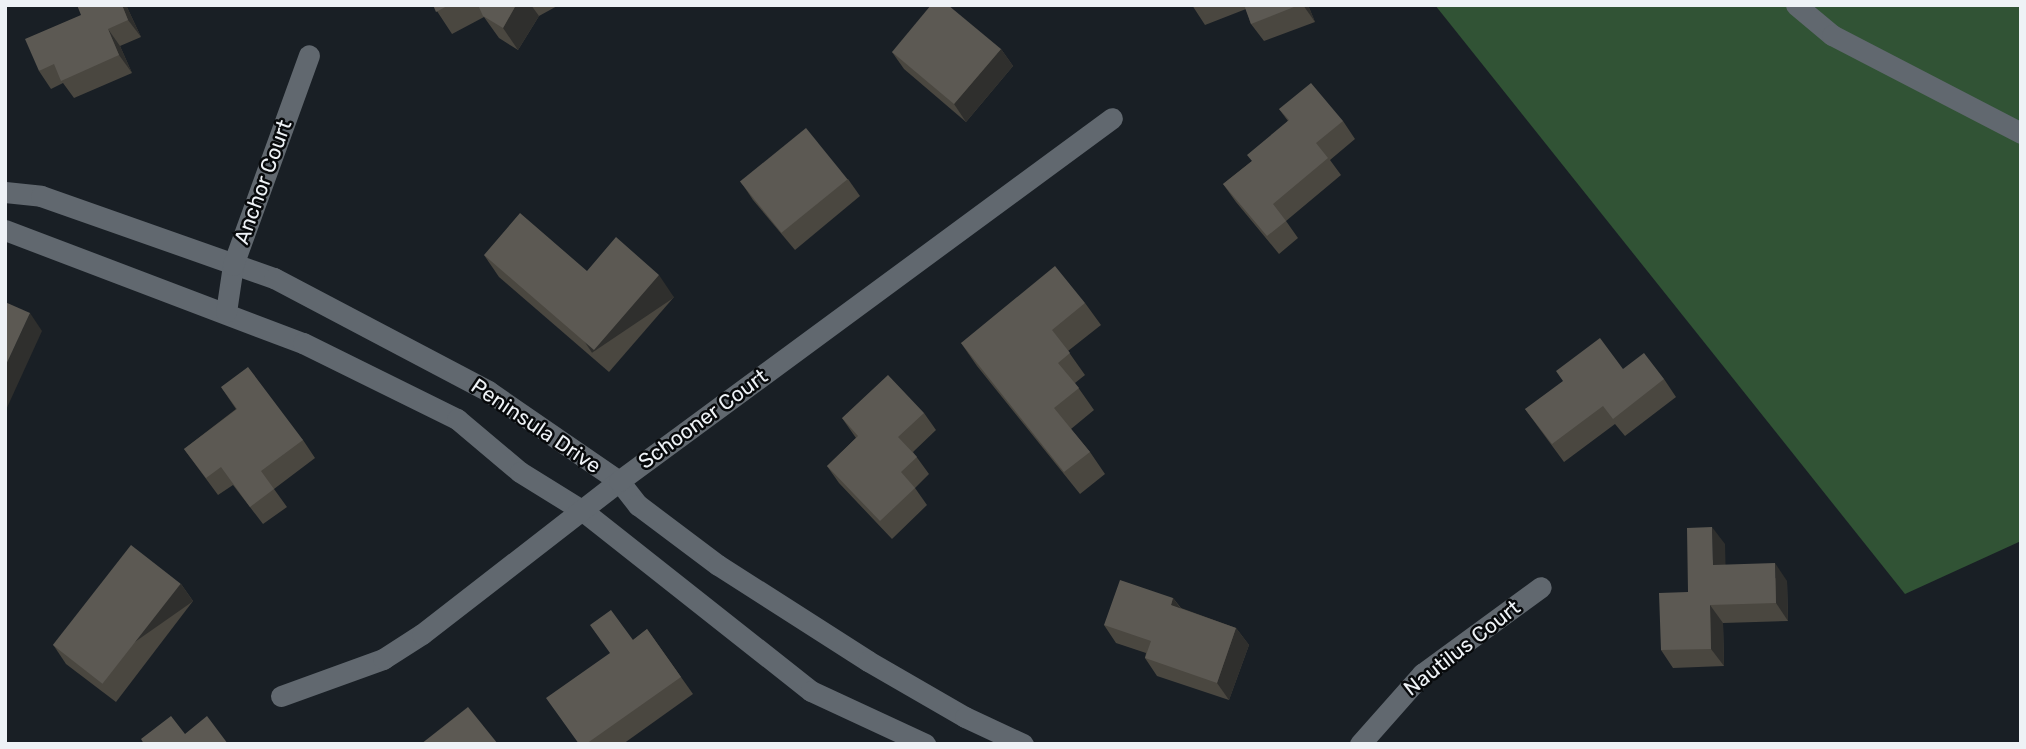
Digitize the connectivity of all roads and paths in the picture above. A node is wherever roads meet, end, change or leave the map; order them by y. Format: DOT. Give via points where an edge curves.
graph roads {
  1 [pos="1796,5"];
  2 [pos="309,55"];
  3 [pos="1112,118"];
  4 [pos="2021,133"];
  5 [pos="5,192"];
  6 [pos="5,230"];
  7 [pos="233,265"];
  8 [pos="226,312"];
  9 [pos="619,481"];
  10 [pos="583,511"];
  11 [pos="1541,587"];
  12 [pos="281,696"];
  13 [pos="925,744"];
  14 [pos="1023,744"];
  15 [pos="1360,744"];
  1 -- 4 [label="street" via="1832,35"];
  2 -- 7 [label="street, Anchor Court"];
  3 -- 9 [label="street, Schooner Court"];
  5 -- 7 [label="street, Peninsula Drive" via="41,196"];
  6 -- 8 [label="street, Peninsula Drive"];
  7 -- 8 [label="street, Anchor Court"];
  7 -- 9 [label="street, Peninsula Drive" via="274,278 488,391"];
  8 -- 10 [label="street, Peninsula Drive" via="457,419 520,472"];
  9 -- 10 [label="street, Schooner Court"];
  9 -- 14 [label="street, Peninsula Drive" via="638,505 718,565 879,667 965,717"];
  10 -- 12 [label="street, Schooner Court" via="383,659"];
  10 -- 13 [label="street, Peninsula Drive" via="811,691"];
  11 -- 15 [label="street, Nautilus Court" via="1422,674"];
}
